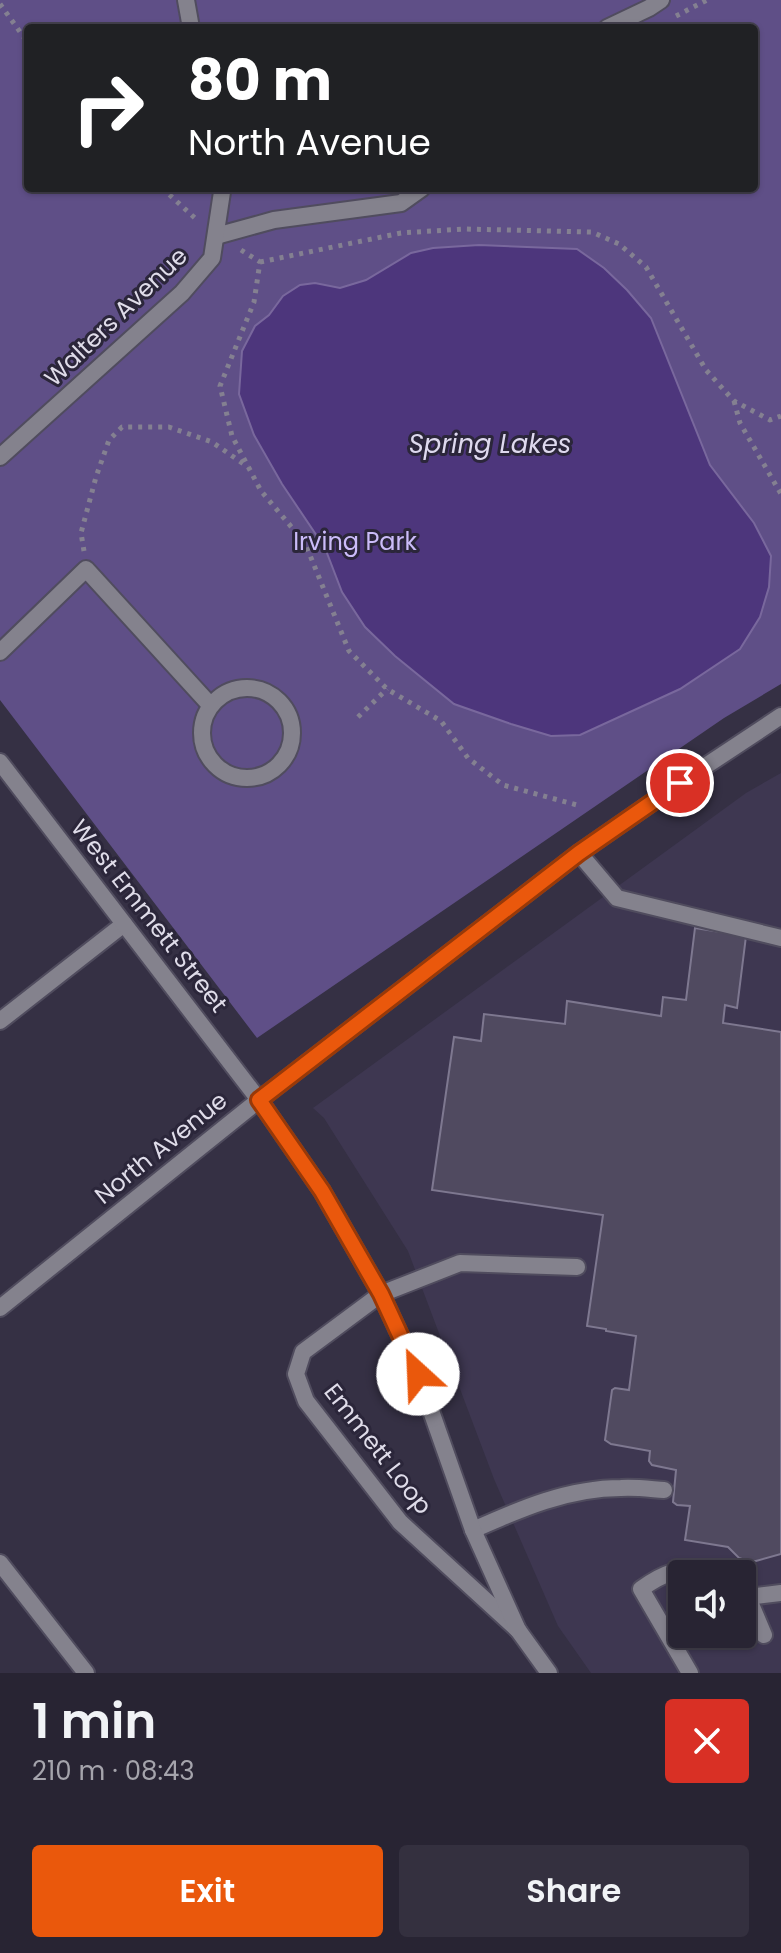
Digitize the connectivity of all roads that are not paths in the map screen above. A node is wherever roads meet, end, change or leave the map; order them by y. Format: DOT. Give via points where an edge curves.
graph roads {
  1 [pos="186,0"];
  2 [pos="661,0"];
  3 [pos="190,24"];
  4 [pos="615,24"];
  5 [pos="222,192"];
  6 [pos="416,192"];
  7 [pos="216,236"];
  8 [pos="0,457"];
  9 [pos="0,652"];
  10 [pos="211,706"];
  11 [pos="781,716"];
  12 [pos="0,762"];
  13 [pos="579,853"];
  14 [pos="124,924"];
  15 [pos="781,938"];
  16 [pos="0,1021"];
  17 [pos="259,1100"];
  18 [pos="577,1267"];
  19 [pos="381,1294"];
  20 [pos="0,1308"];
  21 [pos="664,1490"];
  22 [pos="473,1530"];
  23 [pos="0,1563"];
  24 [pos="668,1573"];
  25 [pos="781,1593"];
  26 [pos="756,1594"];
  27 [pos="756,1618"];
  28 [pos="518,1630"];
  29 [pos="668,1635"];
  30 [pos="764,1635"];
  31 [pos="675,1648"];
  32 [pos="86,1673"];
  33 [pos="549,1673"];
  34 [pos="690,1673"];
  1 -- 3 [label="street"];
  2 -- 4 [label="street"];
  5 -- 7 [label="street, Walters Avenue"];
  6 -- 7 [label="street" via="401,203 274,220"];
  7 -- 8 [label="street, Walters Avenue" via="212,258 182,293"];
  9 -- 10 [label="street" via="86,569"];
  10 -- 10 [label="street" via="221,696 248,688 276,699 292,725 287,756 264,776 234,777 220,770 204,747 202,733"];
  11 -- 13 [label="street, North Avenue"];
  12 -- 14 [label="street, West Emmett Street"];
  13 -- 15 [label="street" via="617,898"];
  13 -- 17 [label="street, North Avenue"];
  14 -- 16 [label="street"];
  14 -- 17 [label="street, West Emmett Street"];
  17 -- 19 [label="street, West Emmett Street" via="322,1191"];
  17 -- 20 [label="street, North Avenue"];
  18 -- 19 [label="street, Emmett Loop" via="460,1263"];
  19 -- 22 [label="street, West Emmett Street" via="418,1374"];
  19 -- 28 [label="street, Emmett Loop" via="303,1352 296,1374 306,1401 400,1522"];
  21 -- 22 [label="street" via="581,1491 528,1505"];
  22 -- 28 [label="street, West Emmett Street"];
  23 -- 32 [label="street"];
  24 -- 29 [label="street" via="641,1589"];
  25 -- 26 [label="street"];
  27 -- 30 [label="street"];
  28 -- 33 [label="street"];
  31 -- 34 [label="street"];
}
